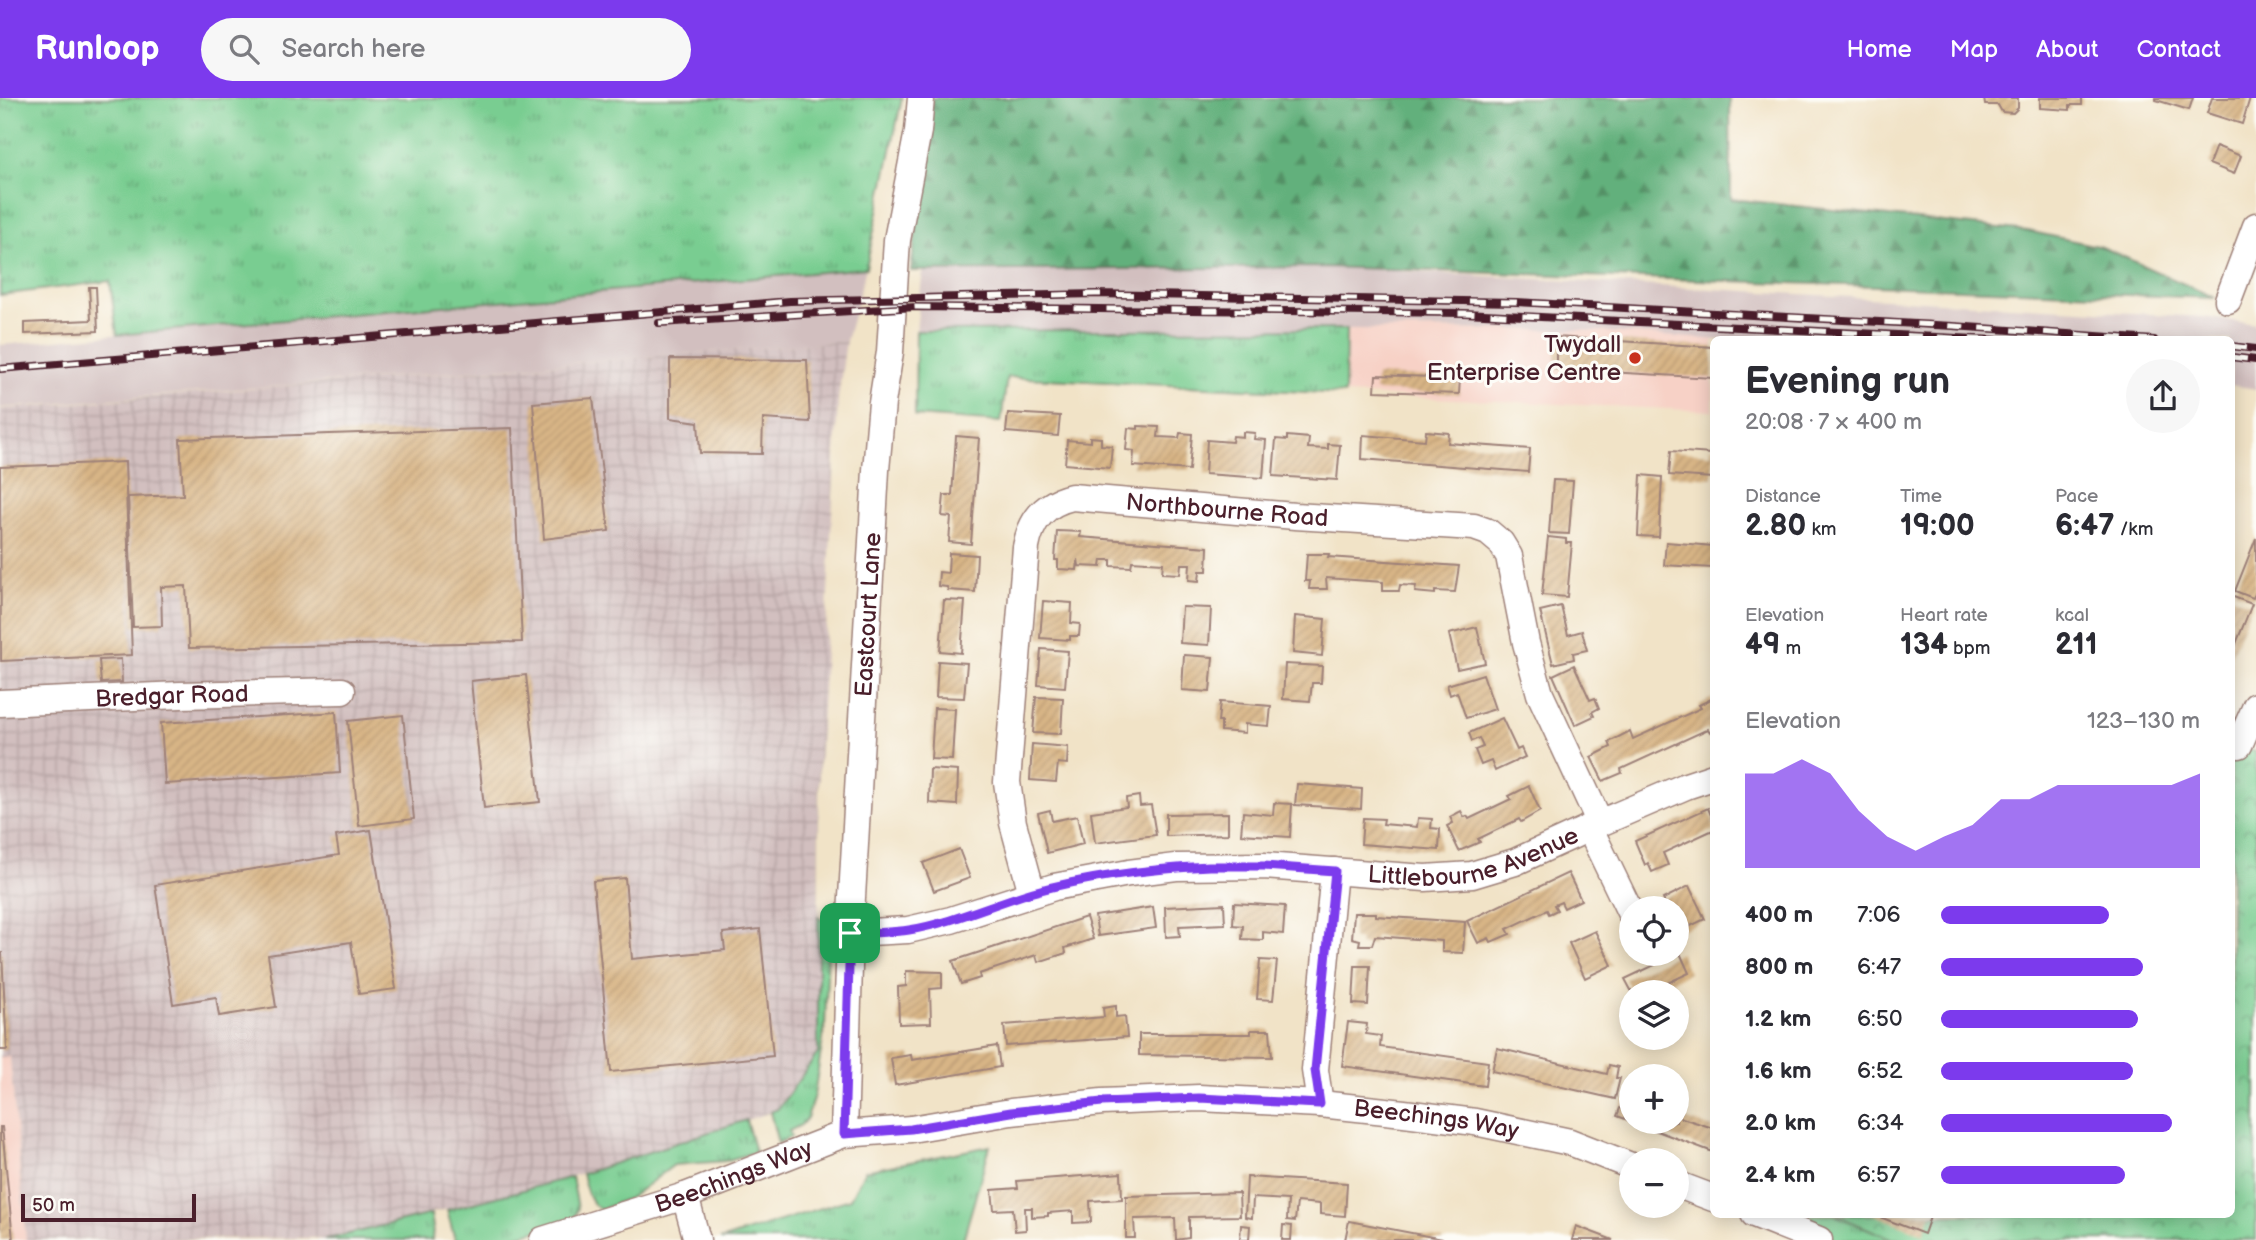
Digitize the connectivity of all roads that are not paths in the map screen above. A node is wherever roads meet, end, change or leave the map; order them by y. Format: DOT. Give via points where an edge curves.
graph roads {
  1 [pos="921,98"];
  2 [pos="2256,226"];
  3 [pos="2228,300"];
  4 [pos="342,691"];
  5 [pos="0,703"];
  6 [pos="2256,706"];
  7 [pos="2242,746"];
  8 [pos="1710,778"];
  9 [pos="1595,825"];
  10 [pos="1335,871"];
  11 [pos="1032,892"];
  12 [pos="1624,896"];
  13 [pos="850,933"];
  14 [pos="1320,1104"];
  15 [pos="844,1134"];
  16 [pos="1619,1161"];
  17 [pos="1689,1189"];
  18 [pos="685,1196"];
  19 [pos="1710,1197"];
  20 [pos="1786,1221"];
  21 [pos="543,1240"];
  22 [pos="697,1240"];
  23 [pos="1819,1240"];
  1 -- 13 [label="street, Eastcourt Lane" via="897,240 881,411"];
  2 -- 3 [label="street"];
  4 -- 5 [label="street, Bredgar Road"];
  6 -- 7 [label="street"];
  8 -- 9 [label="street, Littlebourne Avenue"];
  9 -- 10 [label="street, Littlebourne Avenue" via="1499,869 1462,877"];
  9 -- 11 [label="street, Northbourne Road" via="1534,675 1511,560 1501,543 1486,531 1072,497 1040,513 1026,547 1007,782"];
  9 -- 12 [label="street, Northbourne Road"];
  10 -- 11 [label="street, Littlebourne Avenue" via="1175,867"];
  10 -- 14 [label="street" via="1315,1070"];
  11 -- 13 [label="street, Littlebourne Avenue" via="912,929"];
  13 -- 15 [label="street, Eastcourt Lane"];
  14 -- 15 [label="street, Beechings Way" via="1199,1098 1102,1102"];
  14 -- 16 [label="street, Beechings Way" via="1475,1122 1570,1142"];
  15 -- 18 [label="street, Beechings Way"];
  17 -- 19 [label="street"];
  18 -- 21 [label="street, Beechings Way"];
  18 -- 22 [label="street"];
  20 -- 23 [label="street"];
}
